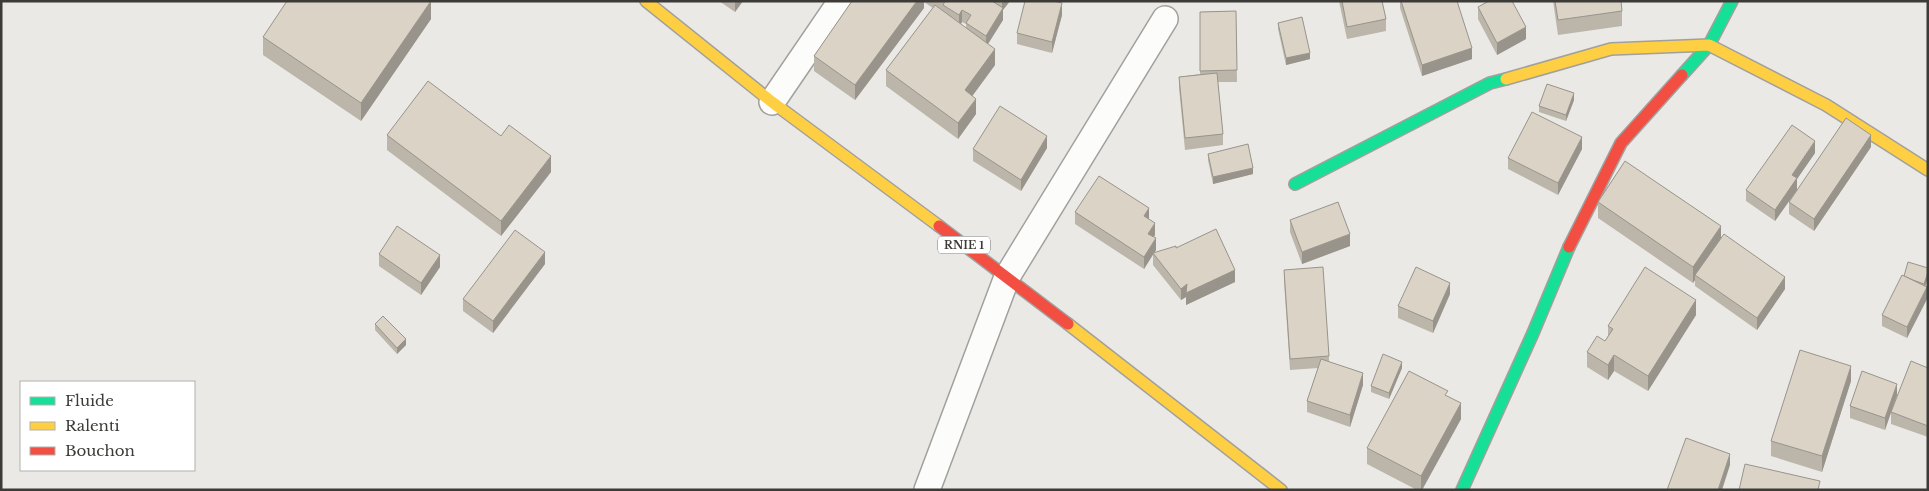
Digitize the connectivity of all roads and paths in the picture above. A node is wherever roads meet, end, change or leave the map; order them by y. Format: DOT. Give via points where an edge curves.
graph roads {
  1 [pos="646,1"];
  2 [pos="840,1"];
  3 [pos="1732,1"];
  4 [pos="1165,19"];
  5 [pos="1709,45"];
  6 [pos="772,102"];
  7 [pos="1928,170"];
  8 [pos="1295,184"];
  9 [pos="1007,277"];
  10 [pos="927,490"];
  11 [pos="1281,490"];
  12 [pos="1462,490"];
  1 -- 6 [label="main road, RNIE 1"];
  2 -- 6 [label="street"];
  3 -- 5 [label="main road"];
  4 -- 9 [label="street"];
  5 -- 7 [label="main road" via="1826,105"];
  5 -- 8 [label="main road" via="1611,49 1490,83"];
  5 -- 12 [label="main road" via="1621,143 1573,238"];
  6 -- 9 [label="main road, RNIE 1"];
  9 -- 10 [label="street"];
  9 -- 11 [label="main road, RNIE 1"];
}
